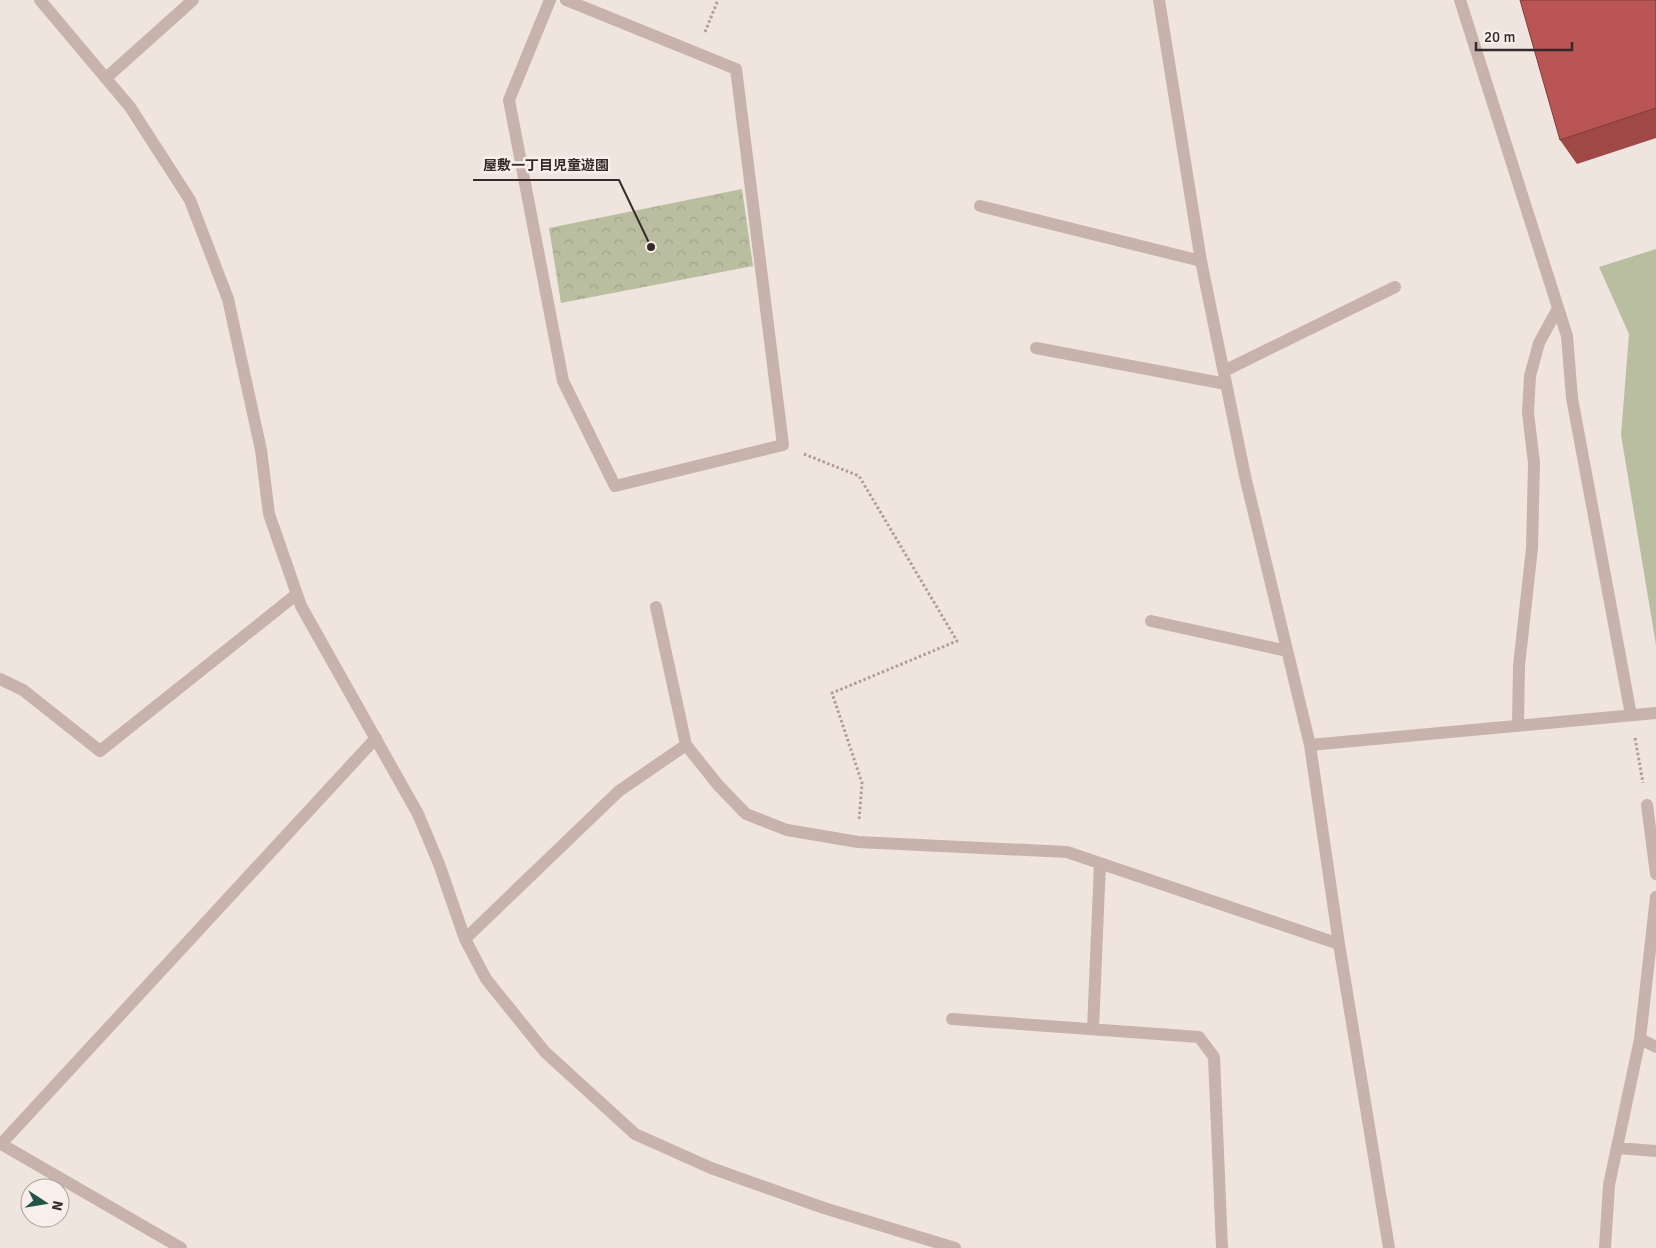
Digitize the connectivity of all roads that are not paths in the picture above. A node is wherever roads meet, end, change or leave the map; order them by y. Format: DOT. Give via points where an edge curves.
graph roads {
  1 [pos="40,0"];
  2 [pos="193,0"];
  3 [pos="550,0"];
  4 [pos="566,0"];
  5 [pos="1159,0"];
  6 [pos="1460,0"];
  7 [pos="106,78"];
  8 [pos="980,206"];
  9 [pos="1201,261"];
  10 [pos="1395,287"];
  11 [pos="1557,310"];
  12 [pos="1036,348"];
  13 [pos="1225,377"];
  14 [pos="297,594"];
  15 [pos="656,607"];
  16 [pos="1151,621"];
  17 [pos="1287,651"];
  18 [pos="0,679"];
  19 [pos="1656,713"];
  20 [pos="1631,715"];
  21 [pos="1518,726"];
  22 [pos="376,738"];
  23 [pos="686,745"];
  24 [pos="1310,745"];
  25 [pos="1647,805"];
  26 [pos="1100,863"];
  27 [pos="1656,874"];
  28 [pos="1656,897"];
  29 [pos="466,939"];
  30 [pos="1339,944"];
  31 [pos="952,1019"];
  32 [pos="1093,1029"];
  33 [pos="1640,1039"];
  34 [pos="1656,1047"];
  35 [pos="0,1143"];
  36 [pos="1617,1148"];
  37 [pos="1656,1151"];
  38 [pos="181,1248"];
  39 [pos="955,1248"];
  40 [pos="1222,1248"];
  41 [pos="1388,1248"];
  42 [pos="1605,1248"];
  1 -- 7 [label="street"];
  2 -- 7 [label="street"];
  3 -- 4 [label="street" via="509,100 563,381 615,486 783,445 736,69"];
  5 -- 9 [label="street"];
  6 -- 11 [label="street"];
  7 -- 14 [label="street" via="130,108 190,200 228,299 261,450 269,514"];
  8 -- 9 [label="street"];
  9 -- 13 [label="street"];
  10 -- 13 [label="street"];
  11 -- 20 [label="street" via="1567,336 1572,398"];
  11 -- 21 [label="street" via="1539,343 1530,376 1528,412 1534,463 1532,548 1520,666"];
  12 -- 13 [label="street"];
  13 -- 17 [label="street"];
  14 -- 18 [label="street" via="100,751 23,690"];
  14 -- 22 [label="street"];
  15 -- 23 [label="street"];
  16 -- 17 [label="street"];
  17 -- 24 [label="street"];
  19 -- 20 [label="street"];
  20 -- 21 [label="street"];
  21 -- 24 [label="street"];
  22 -- 29 [label="street" via="418,814 440,864"];
  22 -- 35 [label="street"];
  23 -- 26 [label="street" via="746,814 787,830 858,842 1067,852"];
  23 -- 29 [label="street" via="619,790"];
  24 -- 30 [label="street"];
  25 -- 27 [label="street"];
  26 -- 30 [label="street"];
  26 -- 32 [label="street"];
  28 -- 33 [label="street"];
  29 -- 39 [label="street" via="486,979 545,1052 635,1134 711,1168 824,1208"];
  30 -- 41 [label="street"];
  31 -- 32 [label="street"];
  32 -- 40 [label="street" via="1199,1037 1214,1057"];
  33 -- 34 [label="street"];
  33 -- 36 [label="street"];
  35 -- 38 [label="street"];
  36 -- 37 [label="street"];
  36 -- 42 [label="street" via="1609,1185"];
}
